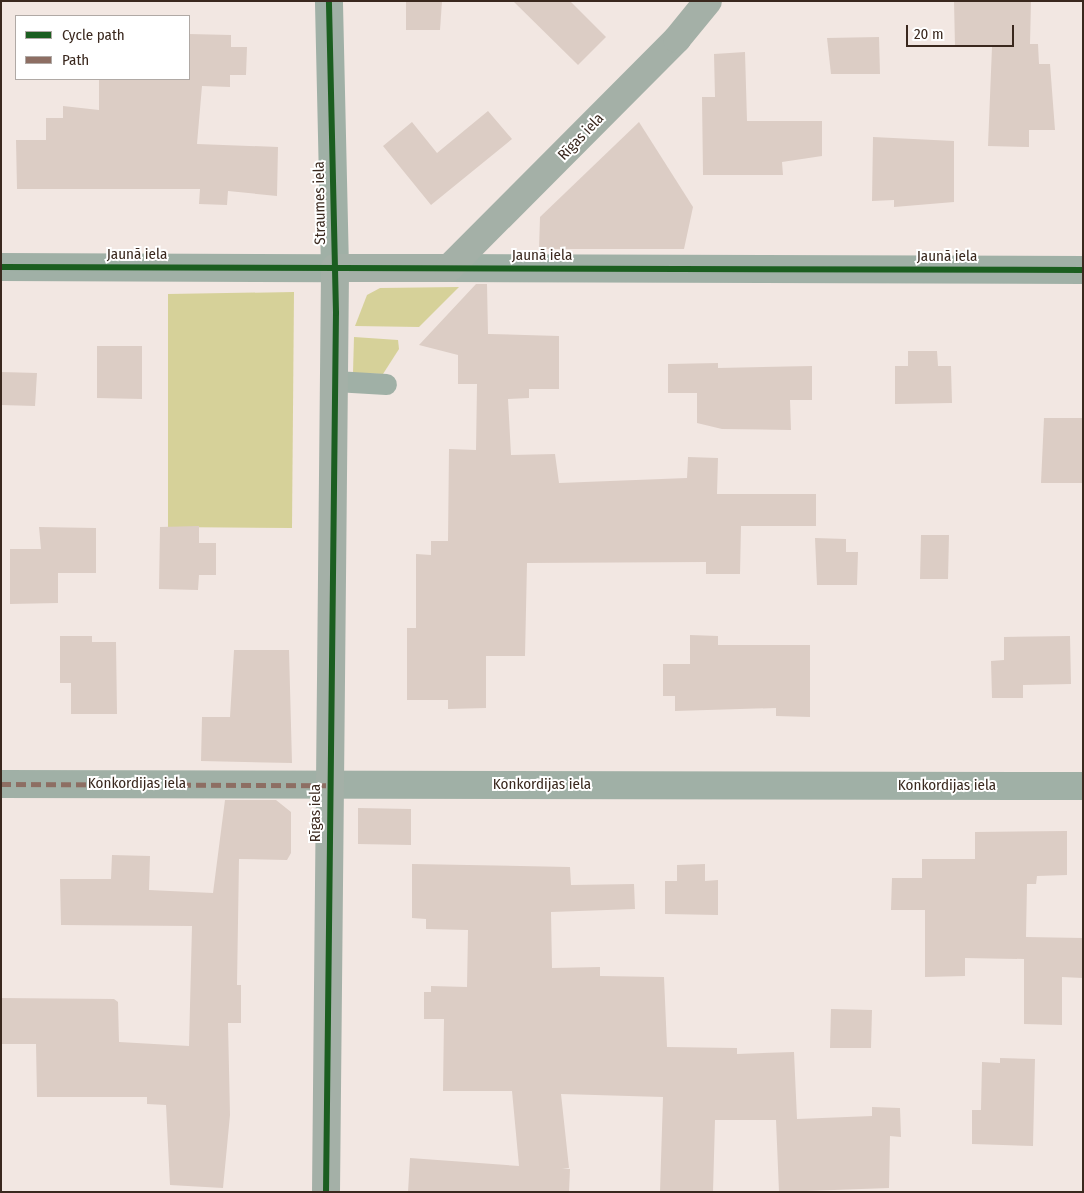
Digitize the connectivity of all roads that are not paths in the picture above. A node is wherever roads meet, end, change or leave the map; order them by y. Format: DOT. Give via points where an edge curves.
graph roads {
  1 [pos="330,1"];
  2 [pos="708,1"];
  3 [pos="1,267"];
  4 [pos="335,268"];
  5 [pos="450,268"];
  6 [pos="1083,270"];
  7 [pos="335,380"];
  8 [pos="386,384"];
  9 [pos="334,434"];
  10 [pos="1,784"];
  11 [pos="329,785"];
  12 [pos="1083,786"];
  13 [pos="326,1192"];
  1 -- 4 [label="street, Straumes iela"];
  2 -- 5 [label="street, Rīgas iela" via="670,46"];
  3 -- 4 [label="street, Jaunā iela"];
  4 -- 5 [label="street, Jaunā iela"];
  4 -- 7 [label="street, Straumes iela"];
  5 -- 6 [label="street, Jaunā iela"];
  7 -- 8 [label="lane"];
  7 -- 9 [label="street, Straumes iela"];
  9 -- 11 [label="street, Rīgas iela"];
  10 -- 11 [label="street, Konkordijas iela"];
  11 -- 12 [label="street, Konkordijas iela"];
  11 -- 13 [label="street, Rīgas iela"];
}
